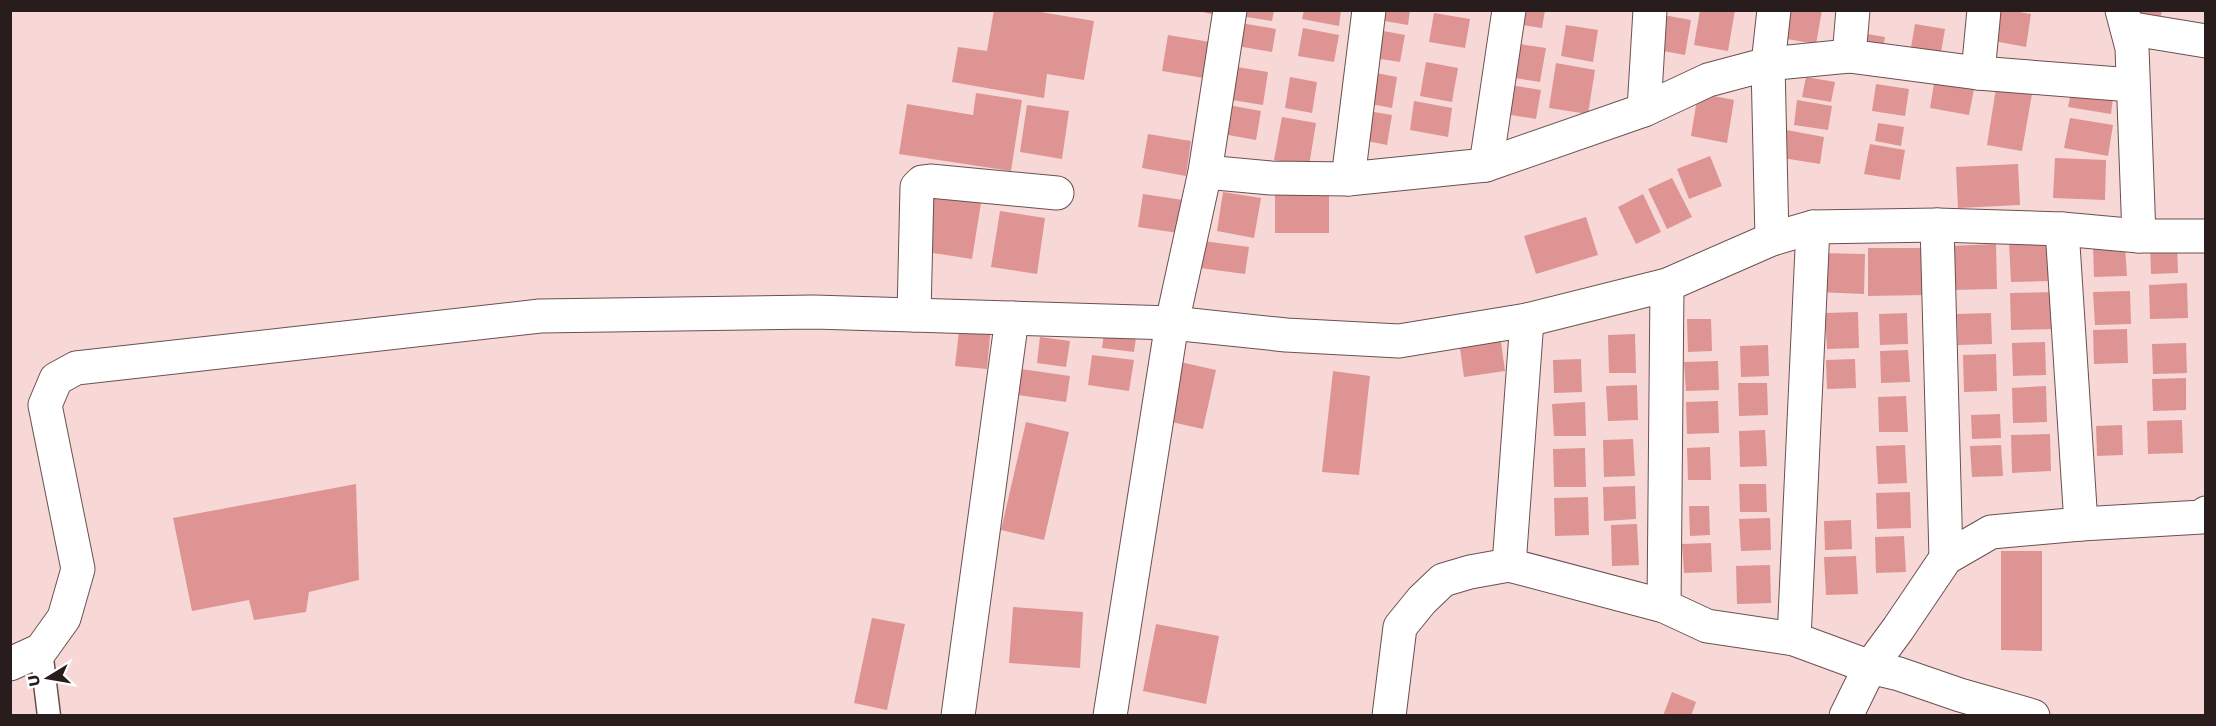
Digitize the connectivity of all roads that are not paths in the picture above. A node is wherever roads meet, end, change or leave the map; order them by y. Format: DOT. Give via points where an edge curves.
graph roads {
  1 [pos="1230,10"];
  2 [pos="1369,10"];
  3 [pos="1509,10"];
  4 [pos="1650,10"];
  5 [pos="1774,10"];
  6 [pos="1853,10"];
  7 [pos="1984,10"];
  8 [pos="2125,19"];
  9 [pos="2205,41"];
  10 [pos="1849,56"];
  11 [pos="1768,64"];
  12 [pos="1977,72"];
  13 [pos="2132,85"];
  14 [pos="1644,111"];
  15 [pos="1486,165"];
  16 [pos="1205,172"];
  17 [pos="1347,179"];
  18 [pos="1057,193"];
  19 [pos="1937,225"];
  20 [pos="1813,227"];
  21 [pos="2062,230"];
  22 [pos="2139,236"];
  23 [pos="2205,236"];
  24 [pos="1772,239"];
  25 [pos="1667,285"];
  26 [pos="914,315"];
  27 [pos="1012,318"];
  28 [pos="1527,320"];
  29 [pos="1172,323"];
  30 [pos="2205,513"];
  31 [pos="2081,524"];
  32 [pos="1946,558"];
  33 [pos="1509,565"];
  34 [pos="1664,606"];
  35 [pos="1794,639"];
  36 [pos="41,650"];
  37 [pos="10,664"];
  38 [pos="1870,667"];
  39 [pos="49,716"];
  40 [pos="958,716"];
  41 [pos="1110,716"];
  42 [pos="1389,716"];
  43 [pos="1846,716"];
  44 [pos="2033,716"];
  1 -- 16 [label="street"];
  2 -- 17 [label="street"];
  3 -- 15 [label="street"];
  4 -- 14 [label="street"];
  5 -- 11 [label="street"];
  6 -- 10 [label="street"];
  7 -- 12 [label="street"];
  8 -- 9 [label="street"];
  8 -- 13 [label="street" via="2132,48"];
  10 -- 11 [label="street"];
  10 -- 12 [label="street"];
  11 -- 14 [label="street" via="1708,80"];
  11 -- 24 [label="street"];
  12 -- 13 [label="street"];
  13 -- 22 [label="street"];
  14 -- 15 [label="street"];
  15 -- 17 [label="street"];
  16 -- 17 [label="street"];
  16 -- 29 [label="street"];
  18 -- 26 [label="street" via="930,181 917,186"];
  19 -- 20 [label="street"];
  19 -- 21 [label="street"];
  19 -- 32 [label="street"];
  20 -- 24 [label="street"];
  20 -- 35 [label="street"];
  21 -- 22 [label="street"];
  21 -- 31 [label="street"];
  22 -- 23 [label="street"];
  24 -- 25 [label="street"];
  25 -- 28 [label="street"];
  25 -- 34 [label="street"];
  26 -- 27 [label="street"];
  26 -- 36 [label="street" via="814,312 540,316 76,368 56,379 45,405 78,569 64,618"];
  27 -- 29 [label="street"];
  27 -- 40 [label="street"];
  28 -- 29 [label="street" via="1399,341"];
  28 -- 33 [label="street"];
  29 -- 41 [label="street"];
  30 -- 31 [label="street" via="2202,517"];
  31 -- 32 [label="street" via="1991,532"];
  32 -- 38 [label="street"];
  33 -- 34 [label="street"];
  33 -- 42 [label="street" via="1443,580 1400,627"];
  34 -- 35 [label="street" via="1707,626"];
  35 -- 38 [label="street"];
  36 -- 37 [label="street"];
  36 -- 39 [label="lane"];
  38 -- 43 [label="street"];
  38 -- 44 [label="street"];
}
